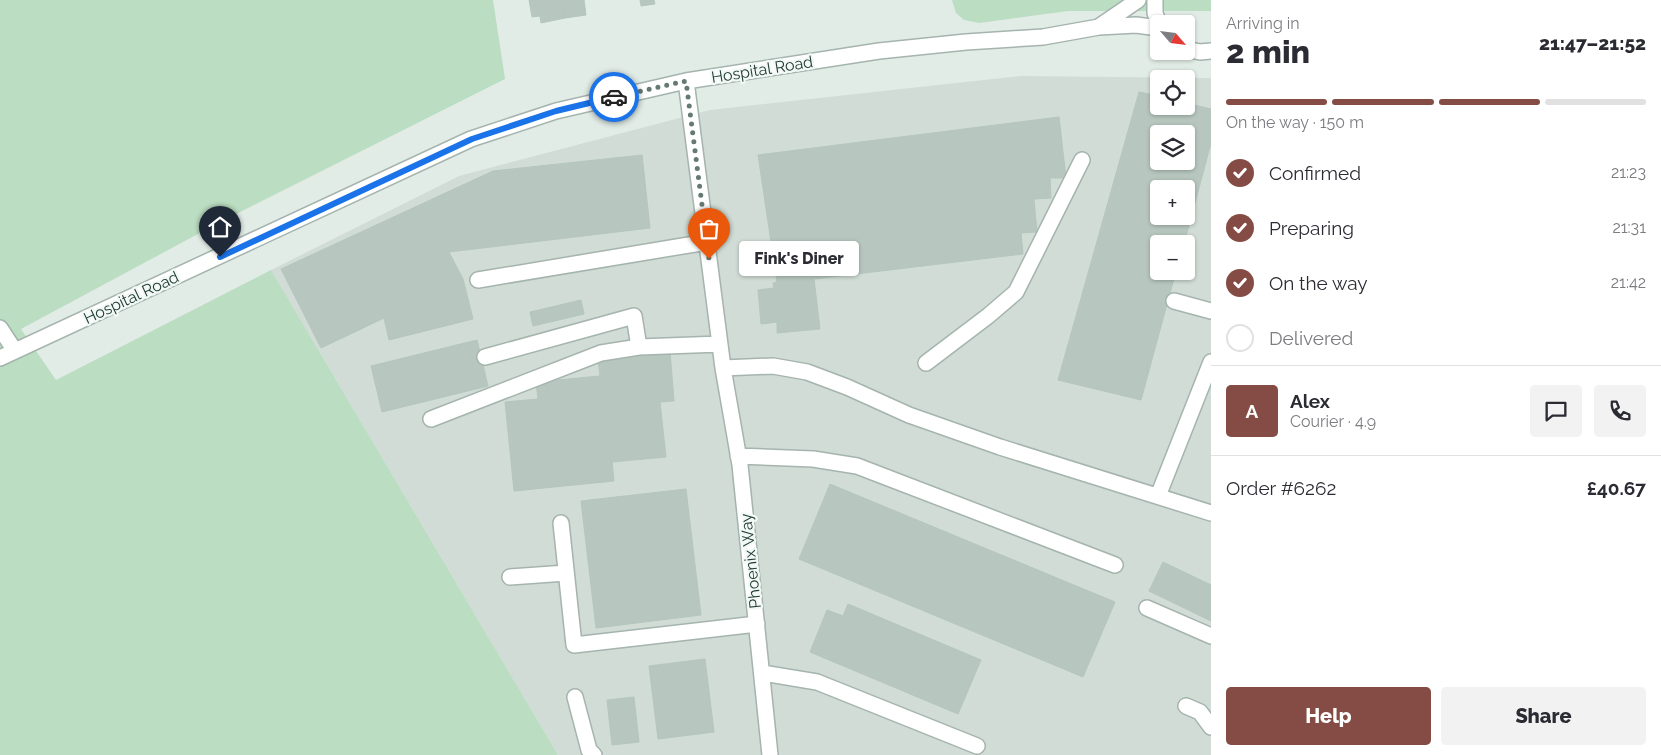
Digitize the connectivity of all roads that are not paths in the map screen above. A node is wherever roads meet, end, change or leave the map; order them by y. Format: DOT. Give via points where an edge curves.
graph roads {
  1 [pos="1138,0"];
  2 [pos="1155,0"];
  3 [pos="1156,15"];
  4 [pos="1099,27"];
  5 [pos="1150,27"];
  6 [pos="1211,50"];
  7 [pos="1195,51"];
  8 [pos="686,81"];
  9 [pos="1082,160"];
  10 [pos="707,242"];
  11 [pos="478,280"];
  12 [pos="1174,301"];
  13 [pos="1211,311"];
  14 [pos="0,328"];
  15 [pos="720,344"];
  16 [pos="639,347"];
  17 [pos="15,351"];
  18 [pos="485,357"];
  19 [pos="0,358"];
  20 [pos="1211,362"];
  21 [pos="926,363"];
  22 [pos="723,368"];
  23 [pos="432,420"];
  24 [pos="738,456"];
  25 [pos="1158,496"];
  26 [pos="1211,513"];
  27 [pos="561,522"];
  28 [pos="1115,566"];
  29 [pos="566,573"];
  30 [pos="510,577"];
  31 [pos="1146,608"];
  32 [pos="757,624"];
  33 [pos="1211,636"];
  34 [pos="762,673"];
  35 [pos="575,696"];
  36 [pos="1186,706"];
  37 [pos="1211,727"];
  38 [pos="977,746"];
  39 [pos="594,755"];
  40 [pos="770,755"];
  1 -- 4 [label="street, Hospital Road"];
  2 -- 3 [label="street"];
  4 -- 5 [label="street, Hospital Road"];
  4 -- 8 [label="street, Hospital Road" via="1043,37 879,51"];
  6 -- 7 [label="street"];
  8 -- 10 [label="street, Phoenix Way"];
  8 -- 17 [label="street, Hospital Road" via="556,111 472,139"];
  9 -- 21 [label="street" via="1016,292"];
  10 -- 11 [label="street"];
  10 -- 15 [label="street, Phoenix Way"];
  12 -- 13 [label="street"];
  14 -- 17 [label="street"];
  15 -- 16 [label="street"];
  15 -- 22 [label="street, Phoenix Way"];
  16 -- 18 [label="street" via="634,316"];
  16 -- 23 [label="street" via="601,353"];
  17 -- 19 [label="street, Hospital Road"];
  20 -- 25 [label="street"];
  22 -- 24 [label="street, Phoenix Way"];
  22 -- 25 [label="street" via="773,366 807,372 847,386 909,415"];
  24 -- 28 [label="street" via="813,459 857,466"];
  24 -- 32 [label="street, Phoenix Way"];
  25 -- 26 [label="street"];
  27 -- 29 [label="street"];
  29 -- 30 [label="street"];
  29 -- 32 [label="street" via="574,645"];
  31 -- 33 [label="street"];
  32 -- 34 [label="street, Phoenix Way"];
  34 -- 38 [label="street" via="817,682"];
  34 -- 40 [label="street, Phoenix Way"];
  35 -- 39 [label="street" via="589,750"];
  36 -- 37 [label="street" via="1200,712"];
}
